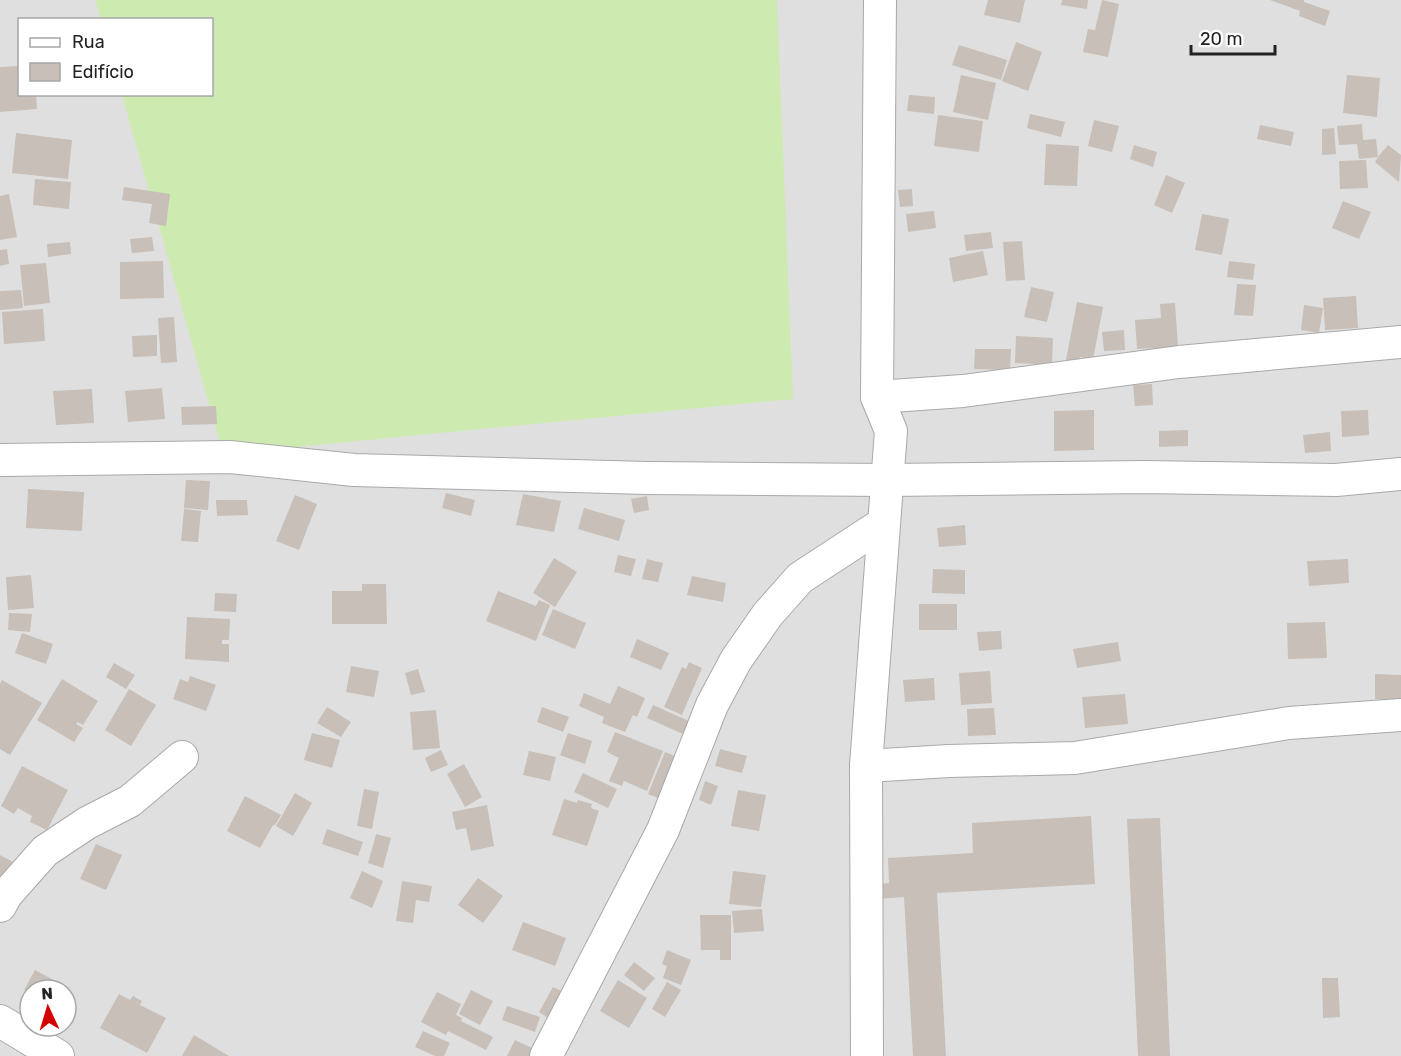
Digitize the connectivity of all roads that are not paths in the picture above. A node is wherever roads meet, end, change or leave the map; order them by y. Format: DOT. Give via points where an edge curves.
graph roads {
  1 [pos="880,0"];
  2 [pos="1401,342"];
  3 [pos="877,397"];
  4 [pos="0,460"];
  5 [pos="1401,474"];
  6 [pos="888,480"];
  7 [pos="884,524"];
  8 [pos="1401,715"];
  9 [pos="182,756"];
  10 [pos="866,766"];
  11 [pos="0,906"];
  12 [pos="0,1021"];
  13 [pos="58,1056"];
  14 [pos="546,1056"];
  15 [pos="867,1056"];
  1 -- 3 [label="street"];
  2 -- 3 [label="street" via="1179,362 963,391"];
  3 -- 6 [label="street" via="891,431"];
  4 -- 6 [label="street" via="230,457 354,470"];
  5 -- 6 [label="street" via="1336,480"];
  6 -- 7 [label="street"];
  7 -- 10 [label="street"];
  7 -- 14 [label="street" via="800,578 768,614 736,660 712,705 663,830"];
  8 -- 10 [label="street" via="1289,723 1075,758"];
  9 -- 11 [label="street" via="130,801 45,851"];
  10 -- 15 [label="street"];
  12 -- 13 [label="street"];
}
